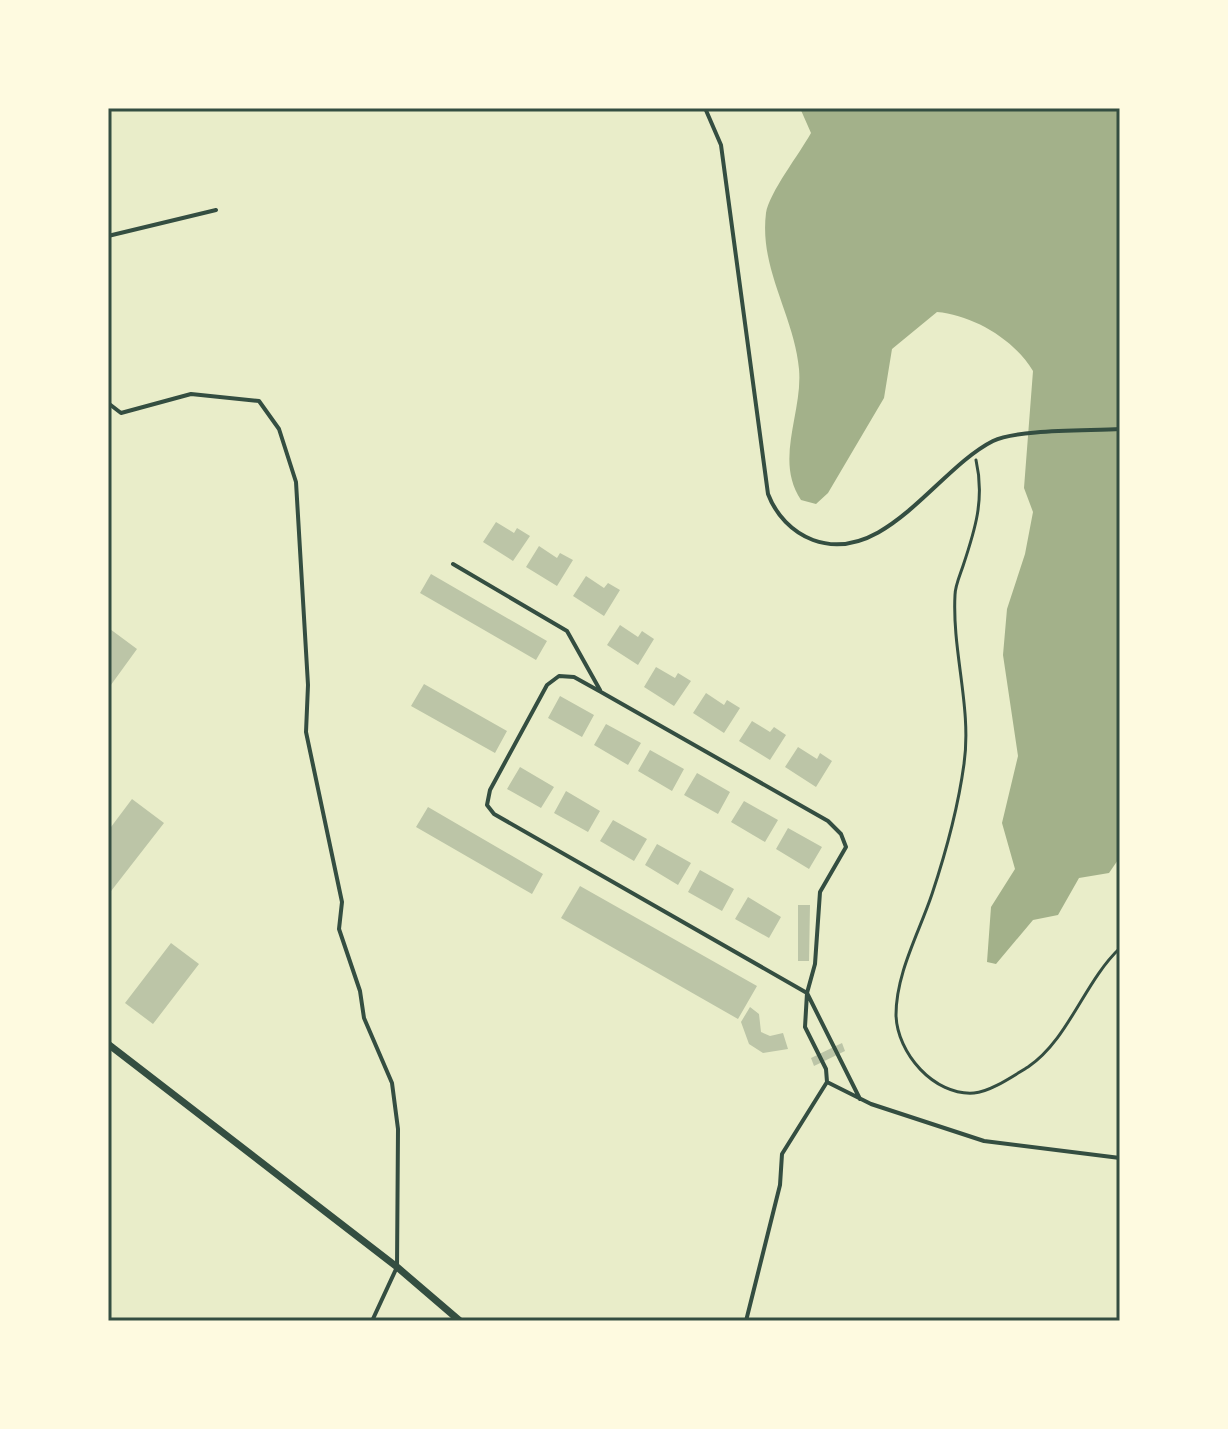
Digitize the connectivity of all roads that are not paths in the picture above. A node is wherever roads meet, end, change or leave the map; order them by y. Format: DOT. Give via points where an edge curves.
graph roads {
  1 [pos="705,108"];
  2 [pos="216,210"];
  3 [pos="108,236"];
  4 [pos="108,403"];
  5 [pos="1120,429"];
  6 [pos="453,564"];
  7 [pos="601,692"];
  8 [pos="807,993"];
  9 [pos="108,1044"];
  10 [pos="827,1082"];
  11 [pos="860,1099"];
  12 [pos="1120,1158"];
  13 [pos="397,1267"];
  14 [pos="372,1321"];
  15 [pos="460,1321"];
  16 [pos="746,1321"];
  1 -- 5 [label="lane" via="721,145 768,494 797,533 819,542 868,539 974,453 1006,437"];
  2 -- 3 [label="lane"];
  4 -- 13 [label="lane" via="121,413 191,394 231,396 259,401 279,429 296,482 306,732 342,902 339,929 364,1018 392,1083 398,1129"];
  6 -- 7 [label="lane" via="567,631"];
  7 -- 8 [label="lane" via="828,821 841,834 846,847 820,892 815,964"];
  7 -- 8 [label="lane" via="574,677 559,676 547,685 490,790 487,805 494,814"];
  8 -- 10 [label="lane" via="805,1027"];
  8 -- 11 [label="lane"];
  9 -- 13 [label="street"];
  10 -- 11 [label="lane"];
  10 -- 16 [label="lane" via="782,1154 780,1185"];
  11 -- 12 [label="lane" via="984,1141"];
  13 -- 14 [label="lane"];
  13 -- 15 [label="street"];
}
